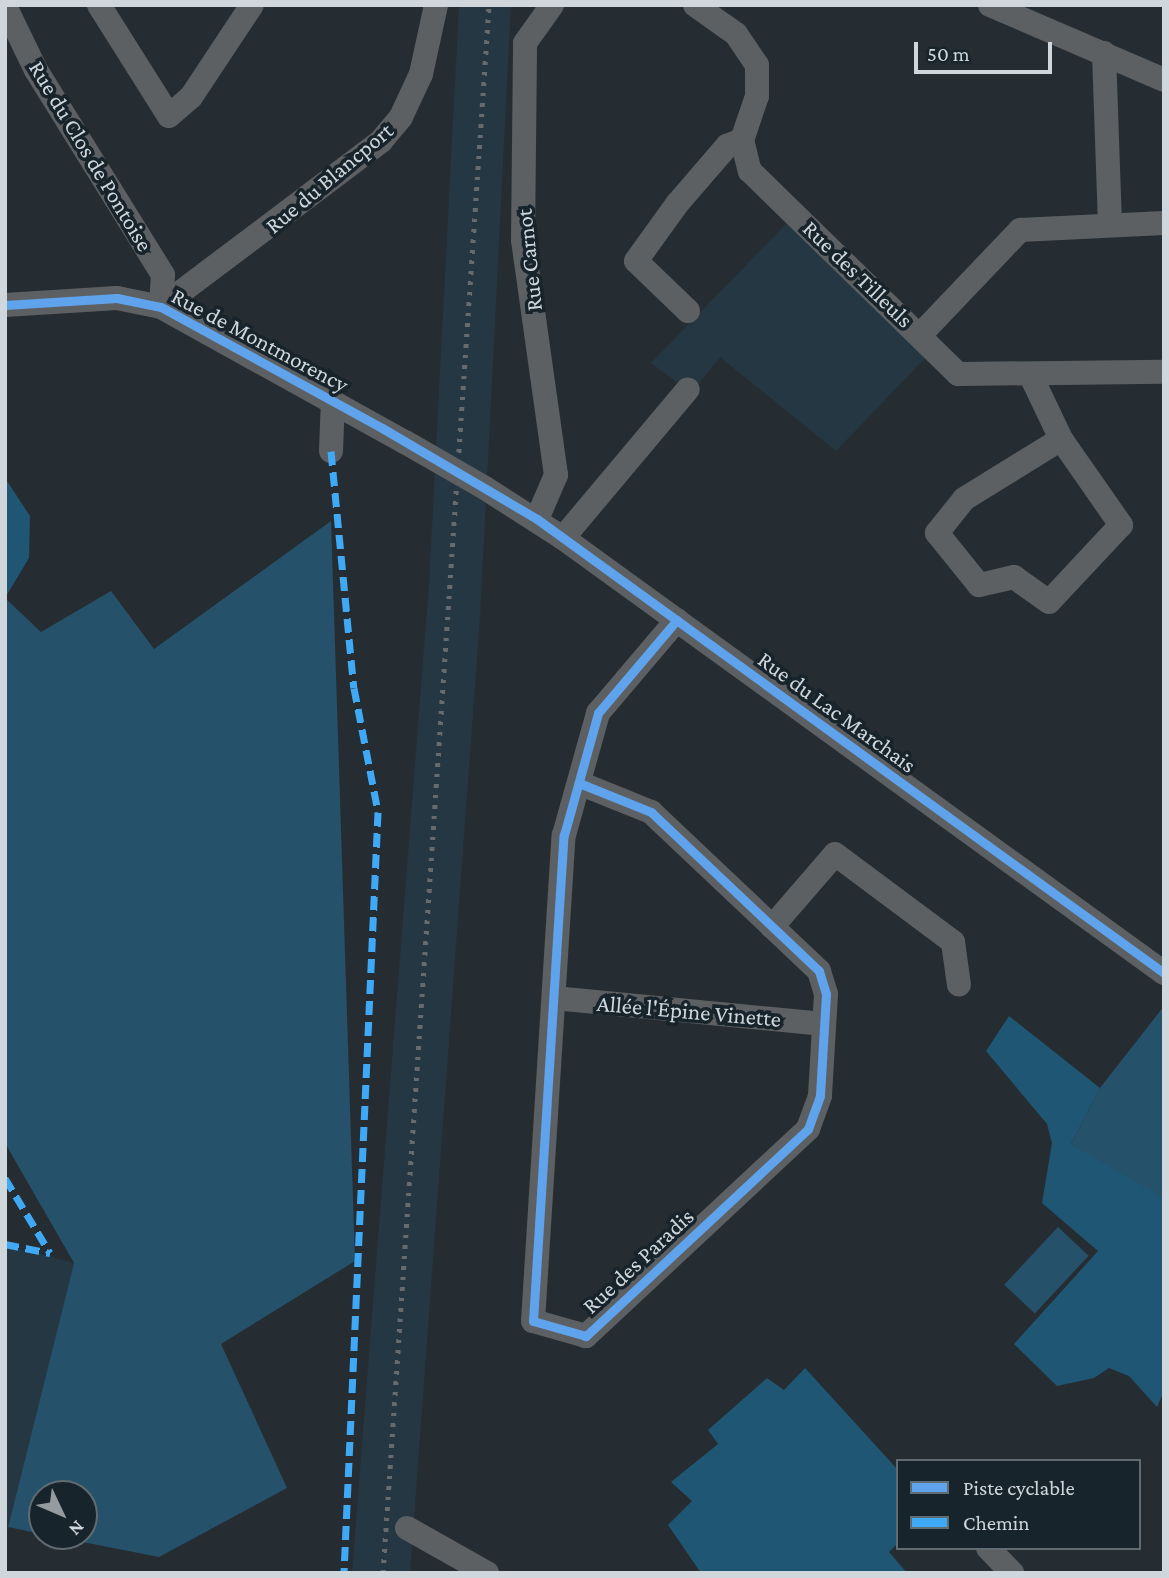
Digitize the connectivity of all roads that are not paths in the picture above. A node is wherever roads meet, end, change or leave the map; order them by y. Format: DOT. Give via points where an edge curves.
graph roads {
  1 [pos="99,5"];
  2 [pos="252,5"];
  3 [pos="436,5"];
  4 [pos="552,5"];
  5 [pos="990,5"];
  6 [pos="5,6"];
  7 [pos="699,6"];
  8 [pos="1104,53"];
  9 [pos="1164,80"];
  10 [pos="742,140"];
  11 [pos="1164,223"];
  12 [pos="1111,225"];
  13 [pos="5,305"];
  14 [pos="161,307"];
  15 [pos="688,311"];
  16 [pos="920,334"];
  17 [pos="1164,372"];
  18 [pos="1031,376"];
  19 [pos="688,389"];
  20 [pos="333,400"];
  21 [pos="1061,439"];
  22 [pos="331,451"];
  23 [pos="485,488"];
  24 [pos="537,519"];
  25 [pos="563,538"];
  26 [pos="677,620"];
  27 [pos="579,783"];
  28 [pos="772,927"];
  29 [pos="1164,973"];
  30 [pos="959,985"];
  31 [pos="554,998"];
  32 [pos="824,1024"];
  33 [pos="407,1528"];
  34 [pos="990,1550"];
  35 [pos="487,1573"];
  36 [pos="1012,1573"];
  1 -- 2 [label="street" via="169,116 191,97"];
  3 -- 14 [label="street, Rue du Blancport" via="421,74 401,117 381,141"];
  4 -- 24 [label="street, Rue Carnot" via="525,43 523,240 556,475"];
  5 -- 8 [label="street"];
  6 -- 14 [label="street, Rue du Clos de Pontoise" via="36,70 163,275"];
  7 -- 10 [label="street" via="736,34 757,65 757,96"];
  8 -- 9 [label="street"];
  8 -- 12 [label="street"];
  10 -- 15 [label="street" via="727,146 636,261"];
  10 -- 16 [label="street, Rue des Tilleuls" via="750,171"];
  11 -- 12 [label="street"];
  12 -- 16 [label="street" via="1020,230"];
  13 -- 14 [label="street, Rue de Montmorency" via="117,298"];
  14 -- 20 [label="street, Rue de Montmorency"];
  16 -- 18 [label="street, Rue des Tilleuls" via="958,374"];
  17 -- 18 [label="street, Rue des Tilleuls"];
  18 -- 21 [label="street"];
  19 -- 25 [label="street"];
  20 -- 22 [label="street"];
  20 -- 23 [label="street, Rue de Montmorency, bridge"];
  21 -- 21 [label="street" via="1121,525 1049,602 1014,577 979,584 937,533 964,499"];
  23 -- 24 [label="street, Rue du Lac Marchais"];
  24 -- 25 [label="street, Rue du Lac Marchais"];
  25 -- 26 [label="street, Rue du Lac Marchais"];
  26 -- 27 [label="street, Rue des Paradis" via="598,713"];
  26 -- 29 [label="street, Rue du Lac Marchais"];
  27 -- 28 [label="street, Rue des Paradis" via="651,812"];
  27 -- 31 [label="street, Rue des Paradis" via="564,835"];
  28 -- 30 [label="street" via="835,853 953,942"];
  28 -- 32 [label="street, Rue des Paradis" via="819,971 826,994"];
  31 -- 32 [label="street, Allée l'Épine Vinette"];
  31 -- 32 [label="street, Rue des Paradis" via="533,1321 586,1336 808,1129 820,1096"];
  33 -- 35 [label="street"];
  34 -- 36 [label="street"];
}
